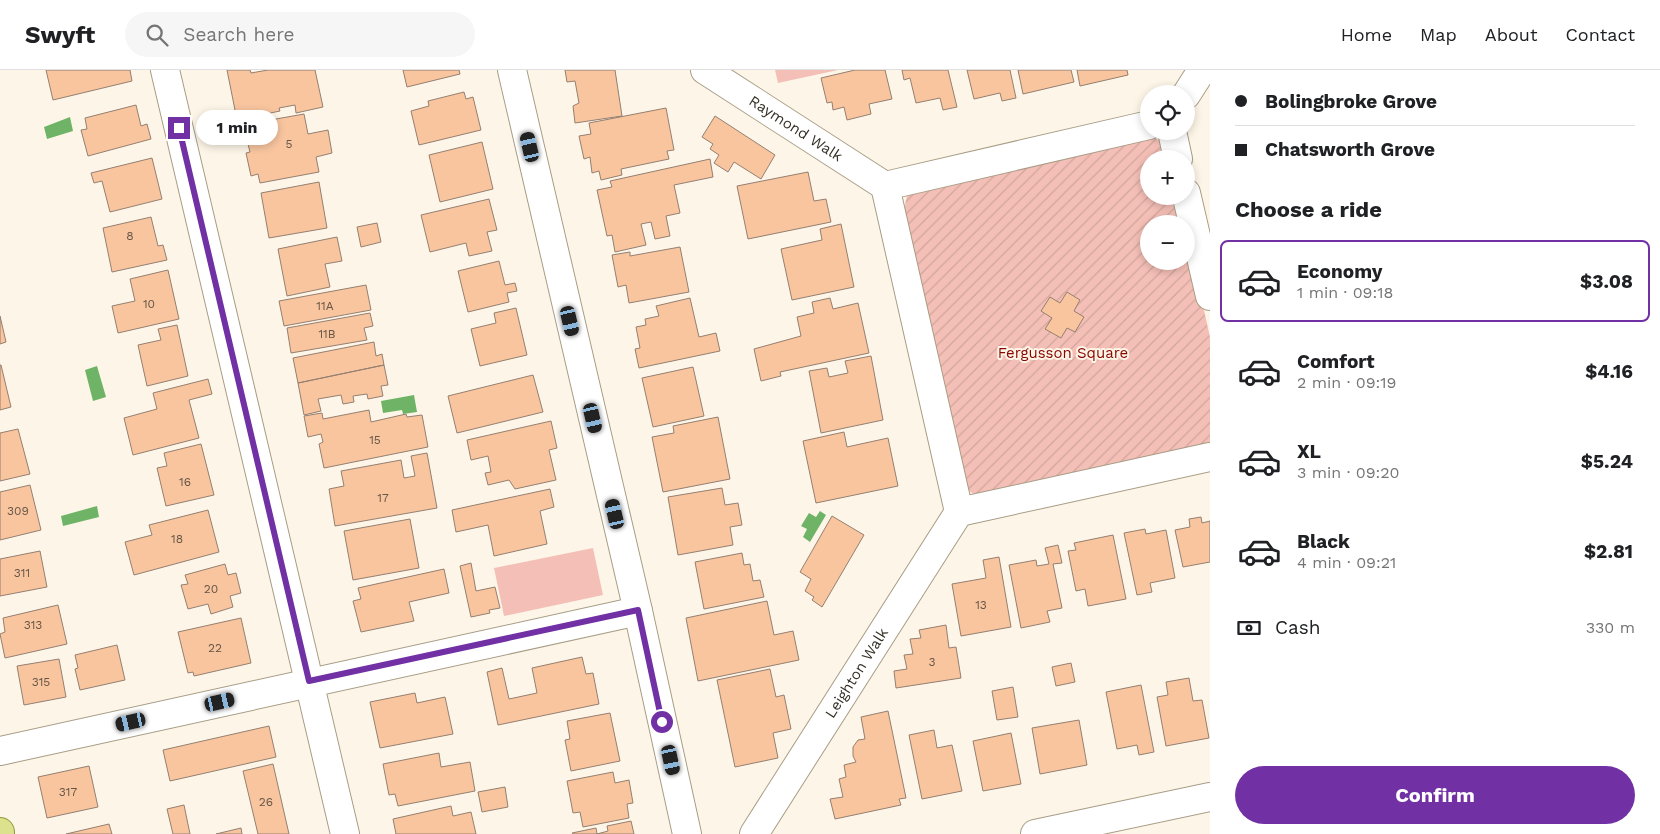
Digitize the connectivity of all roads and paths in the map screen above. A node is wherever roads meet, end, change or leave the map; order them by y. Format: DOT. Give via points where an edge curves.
graph roads {
  1 [pos="165,70"];
  2 [pos="512,70"];
  3 [pos="705,70"];
  4 [pos="1202,70"];
  5 [pos="1192,85"];
  6 [pos="1140,127"];
  7 [pos="885,186"];
  8 [pos="1189,205"];
  9 [pos="1210,296"];
  10 [pos="1210,457"];
  11 [pos="959,512"];
  12 [pos="638,610"];
  13 [pos="309,681"];
  14 [pos="0,752"];
  15 [pos="1210,797"];
  16 [pos="345,834"];
  17 [pos="687,834"];
  18 [pos="754,834"];
  19 [pos="1035,834"];
  1 -- 13 [label="street"];
  2 -- 12 [label="street"];
  3 -- 7 [label="street, Raymond Walk"];
  4 -- 5 [label="street"];
  6 -- 7 [label="street"];
  7 -- 11 [label="street"];
  8 -- 9 [label="street"];
  10 -- 11 [label="street"];
  11 -- 18 [label="street, Leighton Walk"];
  12 -- 13 [label="street"];
  12 -- 17 [label="street"];
  13 -- 14 [label="street"];
  13 -- 16 [label="street"];
  15 -- 19 [label="street"];
}
